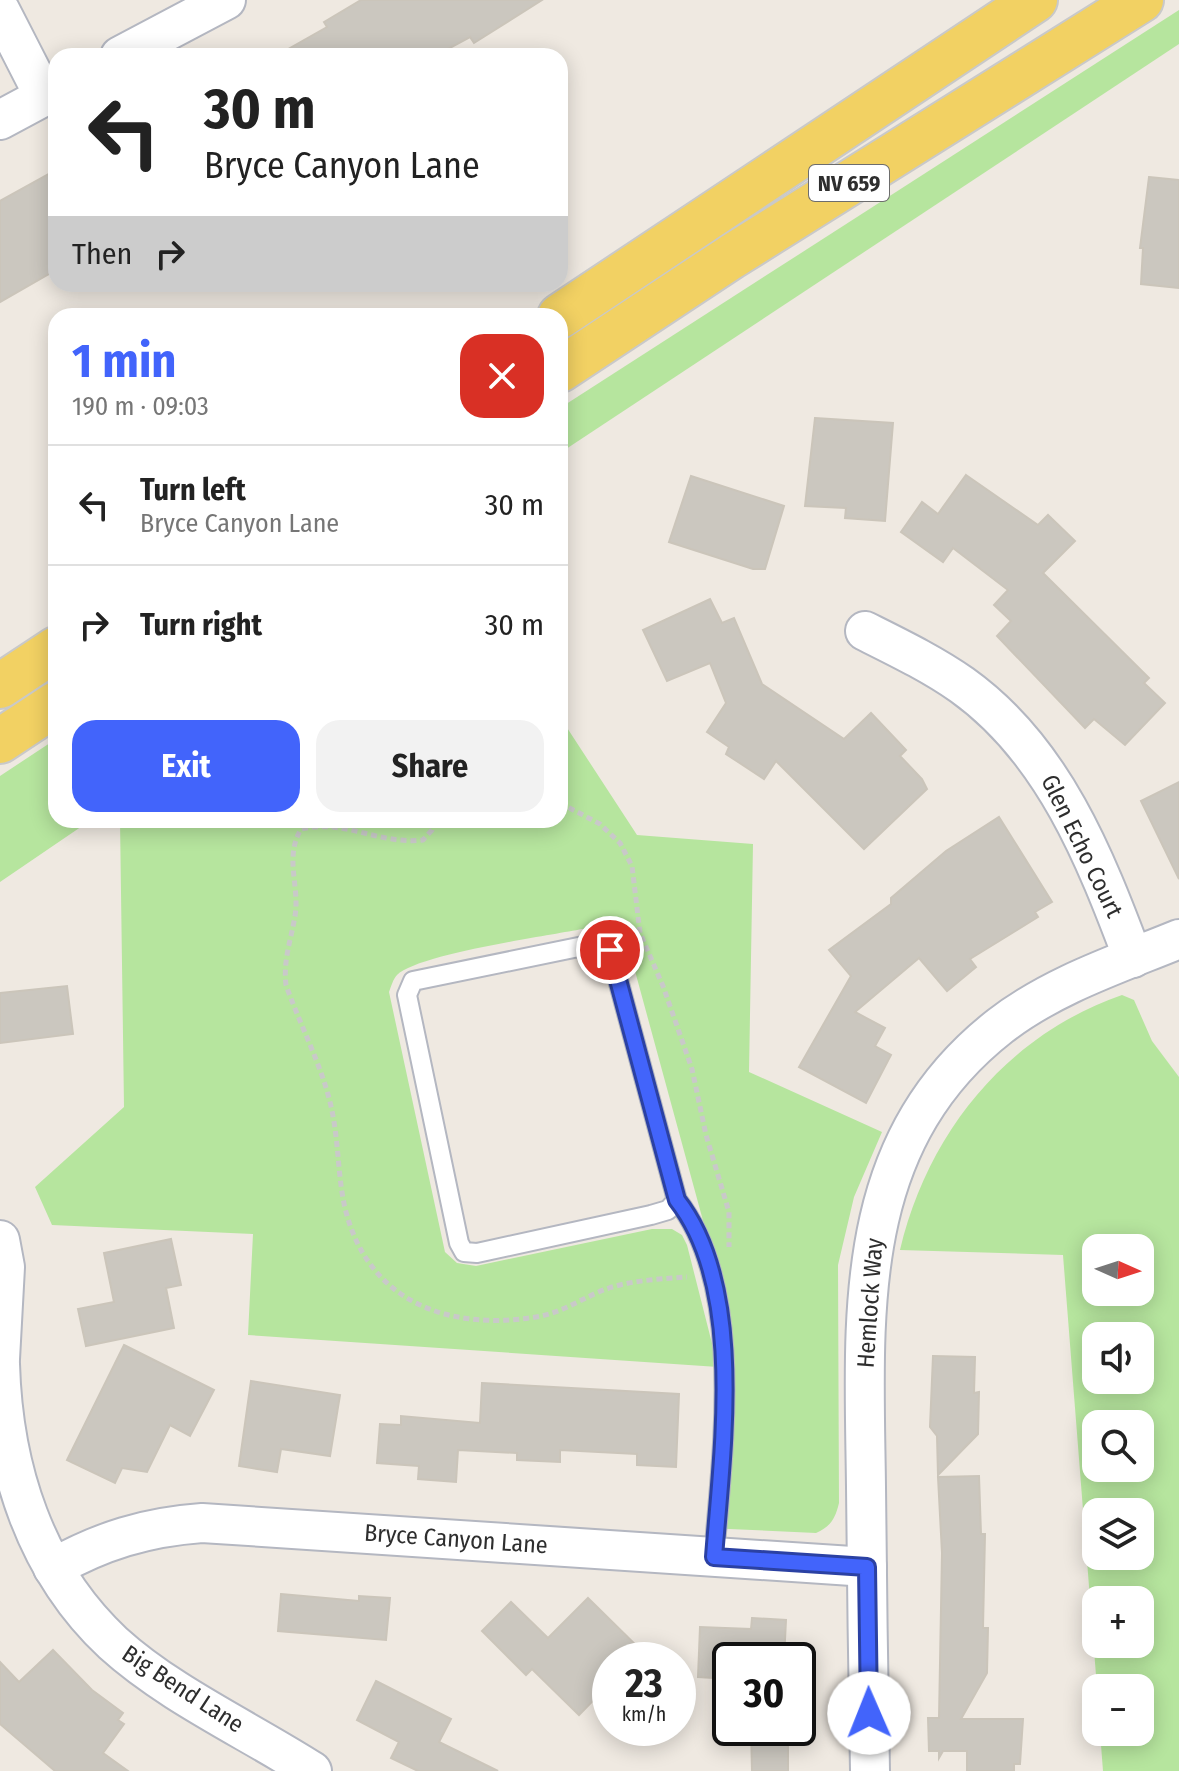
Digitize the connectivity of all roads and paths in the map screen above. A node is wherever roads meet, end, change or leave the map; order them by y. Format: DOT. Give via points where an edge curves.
graph roads {
  1 [pos="226,0"];
  2 [pos="1035,0"];
  3 [pos="1141,0"];
  4 [pos="0,10"];
  5 [pos="135,48"];
  6 [pos="48,90"];
  7 [pos="48,94"];
  8 [pos="0,120"];
  9 [pos="568,311"];
  10 [pos="568,365"];
  11 [pos="865,631"];
  12 [pos="48,654"];
  13 [pos="0,686"];
  14 [pos="48,709"];
  15 [pos="0,741"];
  16 [pos="568,807"];
  17 [pos="1179,939"];
  18 [pos="1133,958"];
  19 [pos="677,1200"];
  20 [pos="0,1240"];
  21 [pos="710,1276"];
  22 [pos="0,1362"];
  23 [pos="714,1557"];
  24 [pos="867,1567"];
  25 [pos="53,1568"];
  26 [pos="312,1771"];
  27 [pos="870,1771"];
  1 -- 5 [label="street"];
  2 -- 9 [label="main road, NV 659"];
  3 -- 10 [label="main road, NV 659"];
  4 -- 6 [label="street"];
  7 -- 8 [label="street"];
  11 -- 18 [label="street, Glen Echo Court" via="962,685 1015,731 1068,807"];
  12 -- 13 [label="main road"];
  14 -- 15 [label="main road"];
  16 -- 21 [label="path" via="600,824 620,843 632,866 640,933 692,1069 729,1212 730,1242"];
  17 -- 18 [label="street, Hemlock Way"];
  18 -- 24 [label="street, Hemlock Way" via="1041,999 1000,1026 934,1095 889,1182 868,1274"];
  19 -- 19 [label="lane" via="610,950 598,943 413,981 407,995 464,1252 651,1215 668,1210"];
  19 -- 21 [label="lane" via="689,1217"];
  20 -- 22 [label="street, Big Bend Lane" via="5,1267"];
  21 -- 23 [label="lane" via="724,1338 726,1379"];
  22 -- 25 [label="street, Big Bend Lane" via="8,1452 21,1498"];
  23 -- 24 [label="street, Bryce Canyon Lane"];
  23 -- 25 [label="street, Bryce Canyon Lane" via="202,1523 130,1533"];
  24 -- 27 [label="street, Hemlock Way"];
  25 -- 26 [label="street, Big Bend Lane" via="87,1616 149,1671"];
}
